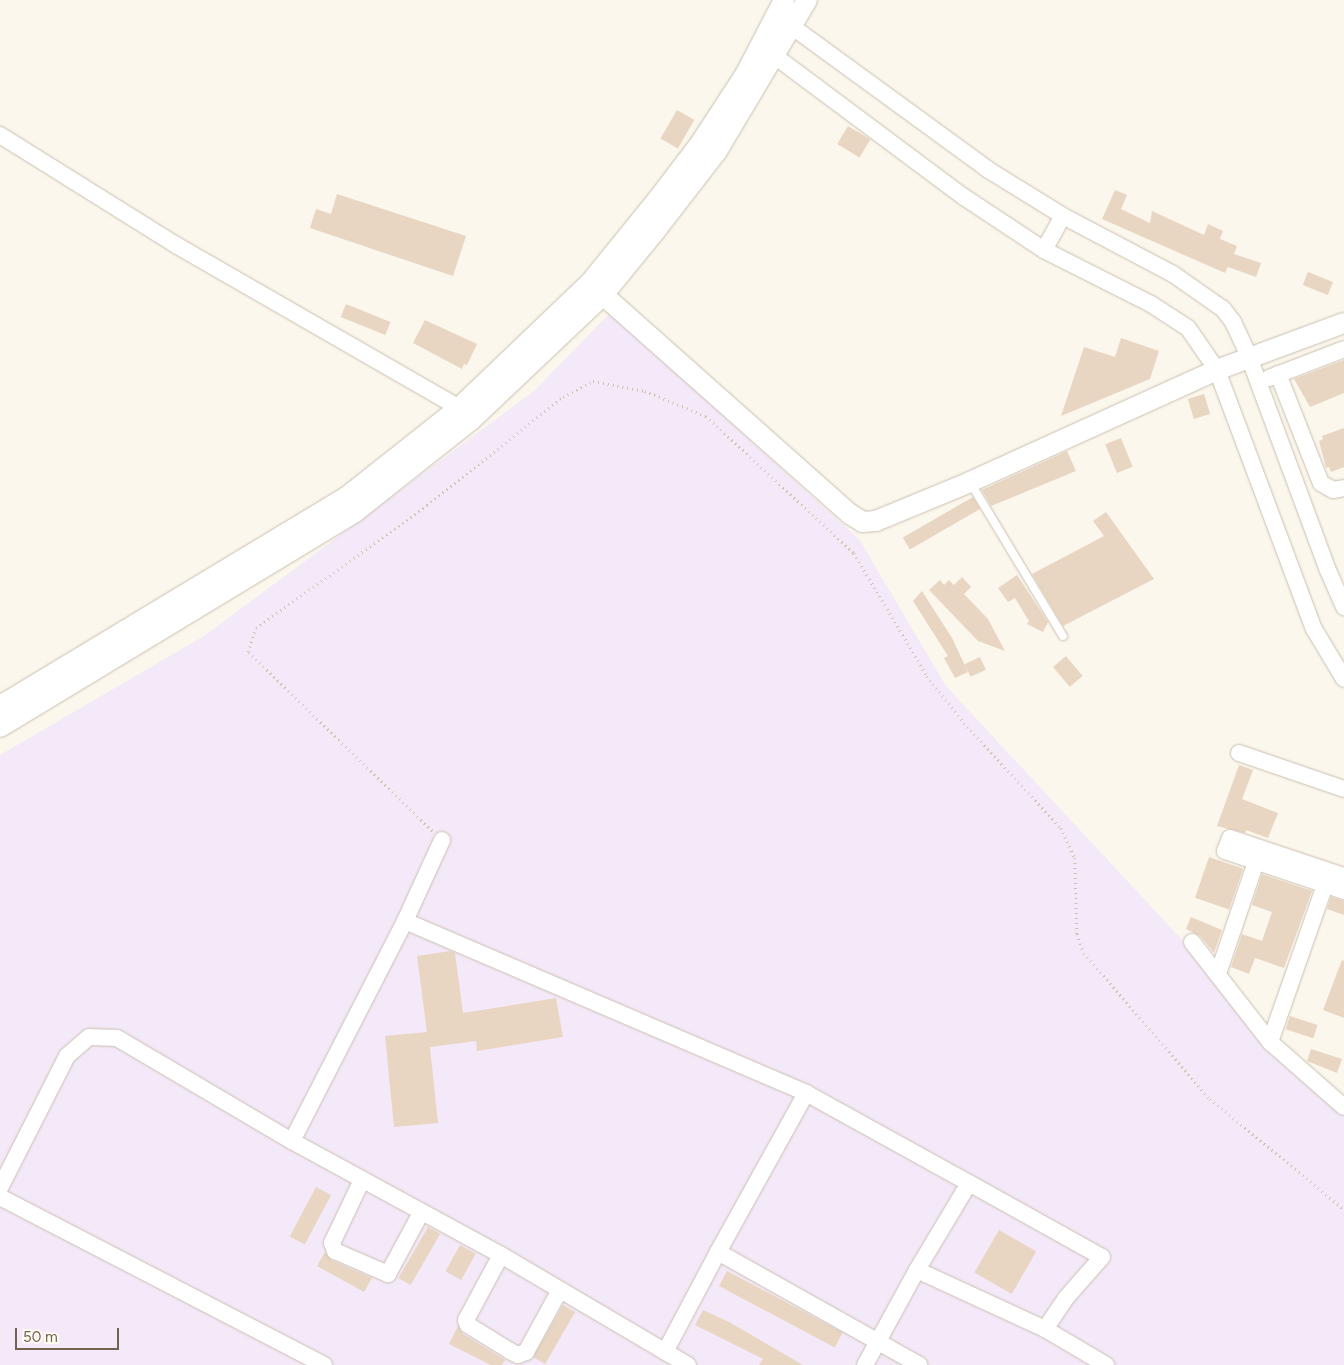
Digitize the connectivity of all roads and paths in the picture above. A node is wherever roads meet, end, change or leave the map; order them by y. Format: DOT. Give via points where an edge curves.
graph roads {
  1 [pos="807,0"];
  2 [pos="780,7"];
  3 [pos="794,27"];
  4 [pos="768,51"];
  5 [pos="0,135"];
  6 [pos="1063,216"];
  7 [pos="1044,250"];
  8 [pos="596,289"];
  9 [pos="1344,323"];
  10 [pos="1344,349"];
  11 [pos="1249,357"];
  12 [pos="1217,370"];
  13 [pos="1278,374"];
  14 [pos="1259,382"];
  15 [pos="465,414"];
  16 [pos="970,482"];
  17 [pos="1344,488"];
  18 [pos="1326,568"];
  19 [pos="1344,573"];
  20 [pos="1344,607"];
  21 [pos="1063,636"];
  22 [pos="1344,679"];
  23 [pos="0,706"];
  24 [pos="0,727"];
  25 [pos="1239,753"];
  26 [pos="1344,789"];
  27 [pos="442,840"];
  28 [pos="1256,862"];
  29 [pos="1344,876"];
  30 [pos="1325,885"];
  31 [pos="1344,891"];
  32 [pos="405,921"];
  33 [pos="1192,942"];
  34 [pos="1218,974"];
  35 [pos="1270,1042"];
  36 [pos="806,1093"];
  37 [pos="1342,1099"];
  38 [pos="292,1141"];
  39 [pos="362,1180"];
  40 [pos="968,1184"];
  41 [pos="0,1188"];
  42 [pos="0,1197"];
  43 [pos="1344,1209"];
  44 [pos="421,1213"];
  45 [pos="718,1252"];
  46 [pos="501,1255"];
  47 [pos="918,1270"];
  48 [pos="560,1290"];
  49 [pos="1045,1329"];
  50 [pos="878,1342"];
  51 [pos="665,1352"];
  52 [pos="324,1365"];
  53 [pos="688,1365"];
  54 [pos="865,1365"];
  55 [pos="919,1365"];
  56 [pos="1106,1365"];
  1 -- 3 [label="street"];
  2 -- 3 [label="street"];
  2 -- 4 [label="street"];
  3 -- 4 [label="street"];
  3 -- 6 [label="street" via="987,170"];
  4 -- 7 [label="street" via="896,149"];
  4 -- 8 [label="street"];
  5 -- 15 [label="street" via="176,245"];
  6 -- 7 [label="street"];
  6 -- 11 [label="street" via="1208,296 1233,322"];
  7 -- 12 [label="street" via="1175,318 1195,337"];
  8 -- 15 [label="street"];
  8 -- 16 [label="street" via="850,514 863,522 876,521"];
  9 -- 11 [label="street"];
  10 -- 13 [label="street"];
  11 -- 12 [label="street"];
  11 -- 14 [label="street"];
  12 -- 16 [label="street"];
  12 -- 22 [label="street" via="1314,629"];
  13 -- 14 [label="street"];
  13 -- 17 [label="street" via="1321,483 1333,490"];
  14 -- 18 [label="street"];
  15 -- 23 [label="street" via="348,496"];
  15 -- 24 [label="street" via="355,512"];
  16 -- 21 [label="lane"];
  18 -- 19 [label="street"];
  18 -- 20 [label="street"];
  25 -- 26 [label="street"];
  27 -- 32 [label="street"];
  27 -- 43 [label="path" via="248,652 256,628 427,505 563,397 593,381 645,391 706,416 854,553 927,676 964,723 1061,828 1075,858 1077,934 1084,953 1210,1100"];
  28 -- 29 [label="street" via="1225,851 1230,838"];
  28 -- 30 [label="street"];
  28 -- 34 [label="street"];
  30 -- 31 [label="street"];
  30 -- 35 [label="street"];
  32 -- 36 [label="street"];
  32 -- 38 [label="street"];
  33 -- 34 [label="street"];
  34 -- 35 [label="street"];
  35 -- 37 [label="street"];
  36 -- 40 [label="street"];
  36 -- 45 [label="street"];
  38 -- 39 [label="street"];
  38 -- 41 [label="street" via="117,1038 89,1037 67,1056"];
  39 -- 44 [label="street"];
  39 -- 44 [label="street" via="332,1243 334,1251 388,1274"];
  40 -- 47 [label="street"];
  40 -- 49 [label="street" via="1102,1257 1066,1298"];
  42 -- 52 [label="street"];
  44 -- 46 [label="street"];
  45 -- 50 [label="street"];
  45 -- 51 [label="street"];
  46 -- 48 [label="street"];
  46 -- 48 [label="street" via="466,1320 468,1325 510,1351 518,1355 526,1352"];
  47 -- 49 [label="street"];
  47 -- 50 [label="street"];
  48 -- 51 [label="street"];
  49 -- 56 [label="street"];
  50 -- 54 [label="street"];
  50 -- 55 [label="street"];
  51 -- 53 [label="street"];
}
